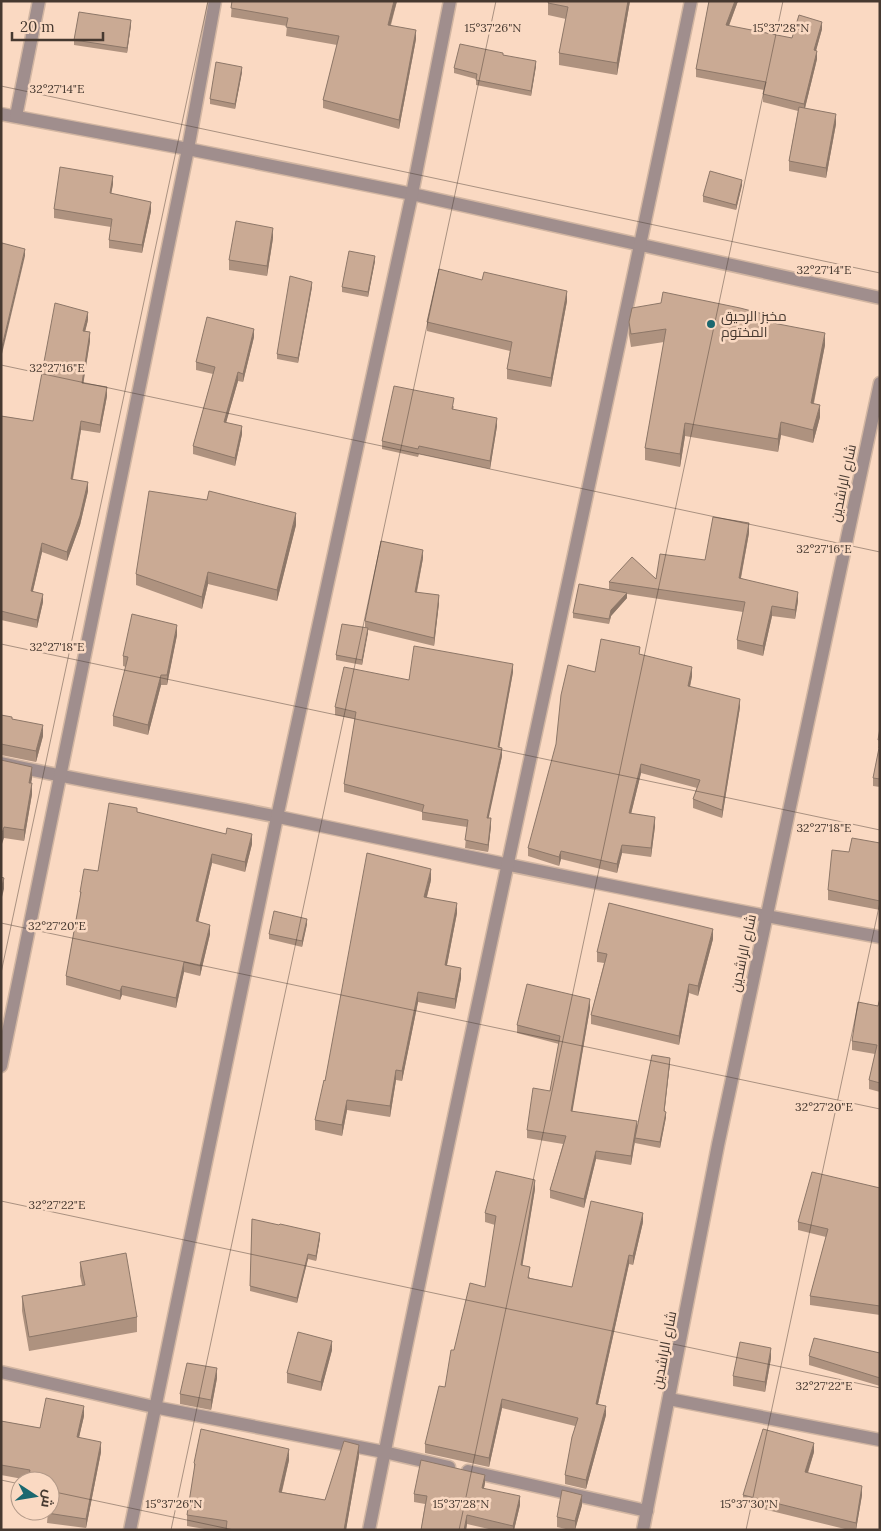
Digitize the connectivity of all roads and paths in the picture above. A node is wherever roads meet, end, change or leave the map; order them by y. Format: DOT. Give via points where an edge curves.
graph roads {
  1 [pos="39,1"];
  2 [pos="215,1"];
  3 [pos="450,1"];
  4 [pos="691,1"];
  5 [pos="1,114"];
  6 [pos="16,116"];
  7 [pos="188,149"];
  8 [pos="412,194"];
  9 [pos="641,245"];
  10 [pos="880,298"];
  11 [pos="880,383"];
  12 [pos="1,763"];
  13 [pos="61,776"];
  14 [pos="277,817"];
  15 [pos="507,866"];
  16 [pos="766,917"];
  17 [pos="880,937"];
  18 [pos="1,1066"];
  19 [pos="1,1372"];
  20 [pos="670,1399"];
  21 [pos="154,1407"];
  22 [pos="880,1440"];
  23 [pos="384,1452"];
  24 [pos="647,1511"];
  25 [pos="130,1530"];
  26 [pos="369,1530"];
  27 [pos="643,1530"];
  1 -- 6 [label="street"];
  2 -- 7 [label="street"];
  3 -- 8 [label="street"];
  4 -- 9 [label="street"];
  5 -- 6 [label="street"];
  6 -- 7 [label="street"];
  7 -- 8 [label="street"];
  7 -- 13 [label="street"];
  8 -- 9 [label="street"];
  8 -- 14 [label="street"];
  9 -- 10 [label="street"];
  9 -- 15 [label="street"];
  11 -- 16 [label="street, شارع الراشدين"];
  12 -- 13 [label="street"];
  13 -- 14 [label="street"];
  13 -- 18 [label="street"];
  14 -- 15 [label="street"];
  14 -- 21 [label="street"];
  15 -- 16 [label="street"];
  15 -- 23 [label="street"];
  16 -- 17 [label="street"];
  16 -- 20 [label="street, شارع الراشدين" via="718,1145"];
  19 -- 21 [label="street"];
  20 -- 22 [label="street"];
  20 -- 24 [label="street, شارع الراشدين"];
  21 -- 23 [label="street"];
  21 -- 25 [label="street"];
  23 -- 24 [label="street"];
  23 -- 26 [label="street"];
  24 -- 27 [label="street, شارع الراشدين"];
}
